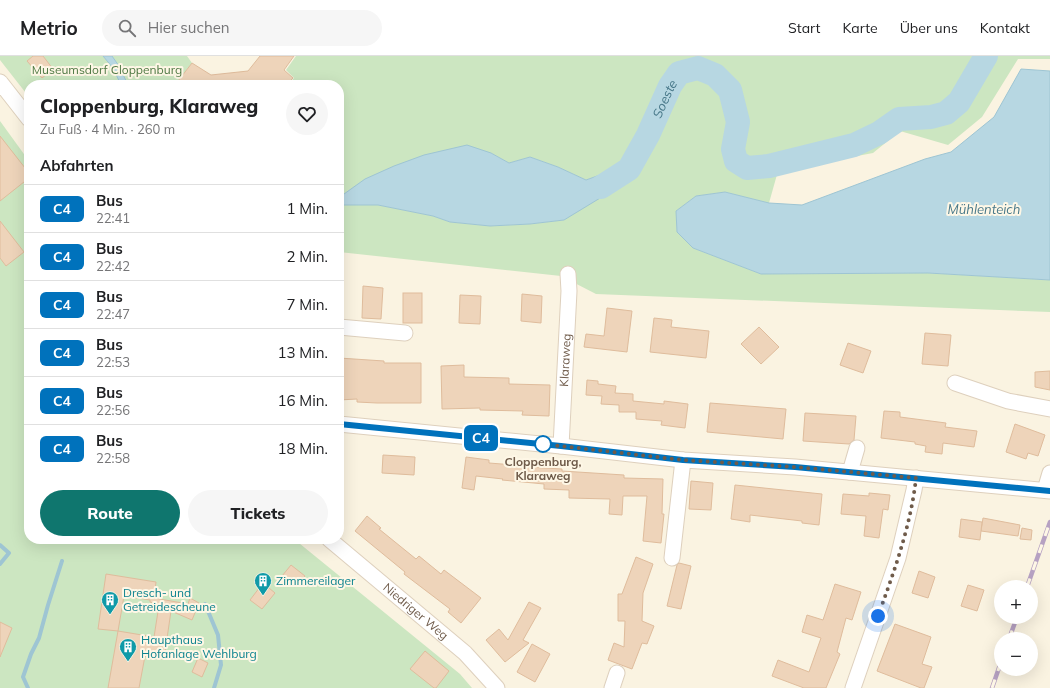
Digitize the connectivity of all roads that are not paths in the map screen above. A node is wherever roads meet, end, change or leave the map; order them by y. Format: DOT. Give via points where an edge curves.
graph roads {
  1 [pos="0,82"];
  2 [pos="24,113"];
  3 [pos="568,274"];
  4 [pos="344,327"];
  5 [pos="405,333"];
  6 [pos="955,383"];
  7 [pos="1050,409"];
  8 [pos="344,424"];
  9 [pos="561,446"];
  10 [pos="857,448"];
  11 [pos="683,460"];
  12 [pos="850,472"];
  13 [pos="1050,473"];
  14 [pos="916,478"];
  15 [pos="1047,491"];
  16 [pos="335,544"];
  17 [pos="672,558"];
  18 [pos="617,673"];
  19 [pos="497,688"];
  20 [pos="612,688"];
  21 [pos="853,688"];
  1 -- 2 [label="street"];
  3 -- 9 [label="street, Klaraweg"];
  4 -- 5 [label="street"];
  6 -- 7 [label="street" via="1008,401"];
  8 -- 9 [label="street"];
  9 -- 11 [label="street"];
  10 -- 12 [label="street"];
  11 -- 12 [label="street"];
  11 -- 17 [label="street"];
  12 -- 14 [label="street"];
  13 -- 15 [label="street"];
  14 -- 15 [label="street"];
  14 -- 21 [label="street" via="898,558"];
  16 -- 19 [label="street, Niedriger Weg" via="465,653"];
  18 -- 20 [label="street"];
}
